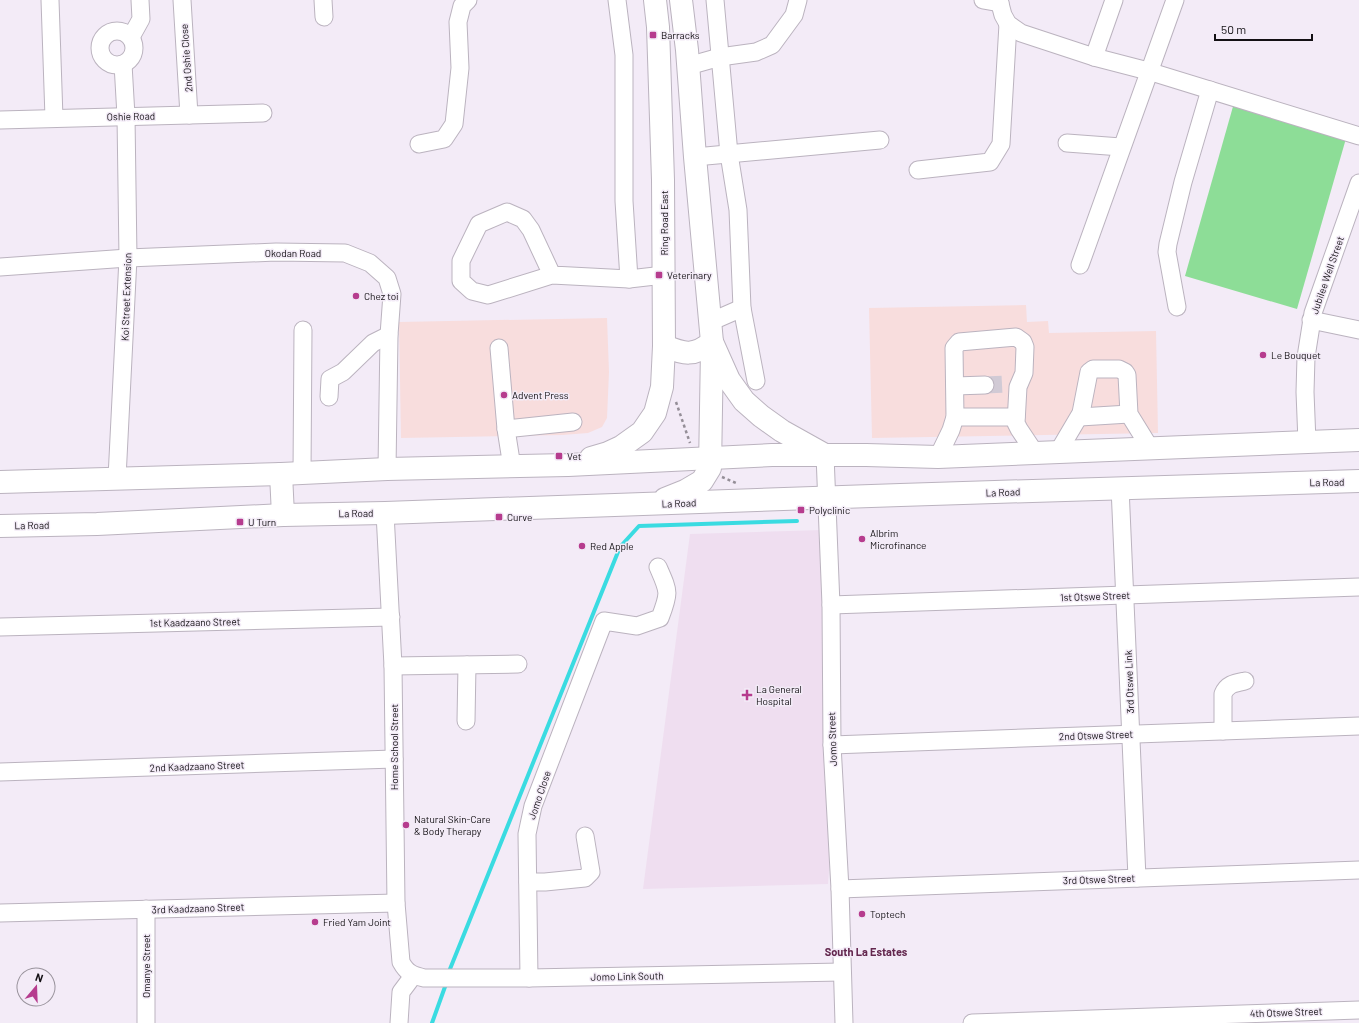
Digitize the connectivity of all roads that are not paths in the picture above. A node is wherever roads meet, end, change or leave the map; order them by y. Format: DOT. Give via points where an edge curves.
graph roads {
  1 [pos="50,0"];
  2 [pos="140,0"];
  3 [pos="182,0"];
  4 [pos="323,0"];
  5 [pos="468,0"];
  6 [pos="617,0"];
  7 [pos="655,0"];
  8 [pos="681,0"];
  9 [pos="715,0"];
  10 [pos="798,0"];
  11 [pos="983,0"];
  12 [pos="1114,0"];
  13 [pos="1175,0"];
  14 [pos="1000,2"];
  15 [pos="324,17"];
  16 [pos="1008,24"];
  17 [pos="130,37"];
  18 [pos="720,57"];
  19 [pos="1094,57"];
  20 [pos="123,64"];
  21 [pos="688,66"];
  22 [pos="1148,71"];
  23 [pos="1210,90"];
  24 [pos="263,113"];
  25 [pos="190,115"];
  26 [pos="126,116"];
  27 [pos="54,118"];
  28 [pos="0,120"];
  29 [pos="1359,136"];
  30 [pos="880,140"];
  31 [pos="1066,143"];
  32 [pos="418,144"];
  33 [pos="1121,147"];
  34 [pos="730,154"];
  35 [pos="695,157"];
  36 [pos="918,170"];
  37 [pos="1359,183"];
  38 [pos="1353,220"];
  39 [pos="128,258"];
  40 [pos="1080,265"];
  41 [pos="0,267"];
  42 [pos="552,275"];
  43 [pos="664,275"];
  44 [pos="629,279"];
  45 [pos="1177,307"];
  46 [pos="742,308"];
  47 [pos="1312,320"];
  48 [pos="304,330"];
  49 [pos="1359,330"];
  50 [pos="711,332"];
  51 [pos="389,335"];
  52 [pos="664,346"];
  53 [pos="499,348"];
  54 [pos="756,381"];
  55 [pos="985,385"];
  56 [pos="955,386"];
  57 [pos="329,397"];
  58 [pos="1129,414"];
  59 [pos="955,416"];
  60 [pos="1016,417"];
  61 [pos="1080,417"];
  62 [pos="573,422"];
  63 [pos="506,429"];
  64 [pos="1359,440"];
  65 [pos="1308,442"];
  66 [pos="1150,448"];
  67 [pos="1058,452"];
  68 [pos="1035,453"];
  69 [pos="825,455"];
  70 [pos="938,457"];
  71 [pos="710,458"];
  72 [pos="568,465"];
  73 [pos="512,467"];
  74 [pos="387,469"];
  75 [pos="292,473"];
  76 [pos="117,478"];
  77 [pos="1359,481"];
  78 [pos="0,482"];
  79 [pos="1120,487"];
  80 [pos="827,498"];
  81 [pos="653,504"];
  82 [pos="385,513"];
  83 [pos="283,515"];
  84 [pos="0,526"];
  85 [pos="658,567"];
  86 [pos="1359,587"];
  87 [pos="1125,595"];
  88 [pos="831,605"];
  89 [pos="391,617"];
  90 [pos="0,627"];
  91 [pos="518,664"];
  92 [pos="468,665"];
  93 [pos="394,666"];
  94 [pos="1245,681"];
  95 [pos="466,721"];
  96 [pos="1359,726"];
  97 [pos="1223,731"];
  98 [pos="1131,734"];
  99 [pos="832,745"];
  100 [pos="394,759"];
  101 [pos="0,772"];
  102 [pos="585,836"];
  103 [pos="1359,870"];
  104 [pos="1137,878"];
  105 [pos="528,882"];
  106 [pos="840,889"];
  107 [pos="396,902"];
  108 [pos="146,909"];
  109 [pos="0,913"];
  110 [pos="842,972"];
  111 [pos="413,976"];
  112 [pos="529,978"];
  113 [pos="1359,1010"];
  114 [pos="146,1023"];
  115 [pos="399,1023"];
  116 [pos="844,1023"];
  117 [pos="972,1023"];
  1 -- 27 [label="street"];
  2 -- 17 [label="street" via="141,19"];
  3 -- 25 [label="street, 2nd Oshie Close"];
  4 -- 15 [label="street"];
  5 -- 32 [label="street" via="462,6 458,22 460,68 454,124 444,139"];
  6 -- 44 [label="street" via="624,55 624,201"];
  7 -- 43 [label="main road, Ring Road East" via="663,180"];
  8 -- 21 [label="main road"];
  9 -- 18 [label="street"];
  10 -- 18 [label="street" via="794,15 772,45 756,52"];
  11 -- 14 [label="street"];
  12 -- 19 [label="street"];
  13 -- 22 [label="street"];
  14 -- 16 [label="street"];
  16 -- 19 [label="street" via="1021,33"];
  16 -- 36 [label="street" via="1001,144 994,156 990,162"];
  17 -- 20 [label="street" via="134,49 129,60"];
  17 -- 20 [label="street" via="125,32 110,32 100,43 103,58 109,63"];
  18 -- 21 [label="street"];
  18 -- 34 [label="street"];
  19 -- 22 [label="street"];
  20 -- 26 [label="street, Koi Street Extension"];
  21 -- 35 [label="main road"];
  22 -- 23 [label="street"];
  22 -- 33 [label="street"];
  23 -- 29 [label="street"];
  23 -- 45 [label="street" via="1168,244 1167,252"];
  24 -- 25 [label="street, Oshie Road"];
  25 -- 26 [label="street, Oshie Road"];
  26 -- 27 [label="street, Oshie Road"];
  26 -- 39 [label="street, Koi Street Extension"];
  27 -- 28 [label="street, Oshie Road"];
  30 -- 34 [label="street"];
  31 -- 33 [label="street"];
  33 -- 40 [label="street"];
  34 -- 35 [label="street"];
  34 -- 46 [label="street" via="738,210"];
  35 -- 50 [label="main road"];
  37 -- 38 [label="street, Jubilee Well Street"];
  38 -- 47 [label="street, Jubilee Well Street" via="1312,312"];
  39 -- 41 [label="street, Okodan Road"];
  39 -- 51 [label="street, Okodan Road" via="276,252 346,253 370,263 387,278 392,294"];
  39 -- 76 [label="street, Koi Street Extension"];
  42 -- 42 [label="street" via="488,295 472,292 461,281 461,261 479,224 507,212 523,219 531,230"];
  42 -- 44 [label="street"];
  43 -- 44 [label="street"];
  43 -- 52 [label="main road, Ring Road East"];
  46 -- 50 [label="street"];
  46 -- 54 [label="street"];
  47 -- 49 [label="street"];
  47 -- 65 [label="street, Jubilee Well Street" via="1306,357"];
  48 -- 75 [label="street"];
  50 -- 52 [label="main road" via="698,352 677,351"];
  50 -- 69 [label="main road" via="729,380 744,401 782,431"];
  50 -- 71 [label="main road"];
  51 -- 57 [label="street" via="373,343 343,372 330,379"];
  51 -- 74 [label="street, Okodan Road"];
  52 -- 72 [label="main road, Ring Road East" via="662,387 655,413 642,432 608,453"];
  53 -- 63 [label="street"];
  55 -- 56 [label="street"];
  56 -- 59 [label="street"];
  56 -- 60 [label="street" via="956,344 1016,337 1025,347 1024,373 1012,384"];
  58 -- 61 [label="street"];
  58 -- 61 [label="street" via="1125,372 1119,369 1093,370 1089,372"];
  58 -- 66 [label="street"];
  59 -- 60 [label="street"];
  59 -- 70 [label="street" via="952,430"];
  60 -- 68 [label="street" via="1017,426"];
  61 -- 67 [label="street"];
  62 -- 63 [label="street"];
  63 -- 73 [label="street"];
  64 -- 65 [label="main road"];
  65 -- 66 [label="main road"];
  66 -- 67 [label="main road"];
  67 -- 68 [label="main road"];
  68 -- 70 [label="main road"];
  69 -- 70 [label="main road"];
  69 -- 71 [label="main road"];
  69 -- 80 [label="street, Jomo Street"];
  71 -- 72 [label="main road"];
  71 -- 81 [label="main road" via="710,468 702,481"];
  72 -- 73 [label="main road"];
  73 -- 74 [label="main road"];
  74 -- 75 [label="main road"];
  75 -- 76 [label="main road"];
  75 -- 83 [label="main road"];
  76 -- 78 [label="main road"];
  77 -- 79 [label="main road, La Road"];
  79 -- 80 [label="main road, La Road"];
  79 -- 87 [label="street, 3rd Otswe Link"];
  80 -- 81 [label="main road, La Road"];
  80 -- 88 [label="street, Jomo Street"];
  81 -- 82 [label="main road, La Road"];
  82 -- 83 [label="main road, La Road"];
  82 -- 89 [label="street, Home School Street"];
  83 -- 84 [label="main road, La Road"];
  85 -- 105 [label="street, Jomo Close" via="668,590 667,601 660,618 637,626 604,621 534,806 527,834"];
  86 -- 87 [label="street, 1st Otswe Street"];
  87 -- 88 [label="street, 1st Otswe Street"];
  87 -- 98 [label="street, 3rd Otswe Link"];
  88 -- 99 [label="street, Jomo Street"];
  89 -- 90 [label="street, 1st Kaadzaano Street"];
  89 -- 93 [label="street, Home School Street"];
  91 -- 92 [label="street"];
  92 -- 93 [label="street"];
  92 -- 95 [label="street"];
  93 -- 100 [label="street, Home School Street"];
  94 -- 97 [label="street" via="1233,683 1225,689"];
  96 -- 97 [label="street, 2nd Otswe Street"];
  97 -- 98 [label="street, 2nd Otswe Street"];
  98 -- 99 [label="street, 2nd Otswe Street"];
  98 -- 104 [label="street, 3rd Otswe Link"];
  99 -- 106 [label="street, Jomo Street"];
  100 -- 101 [label="street, 2nd Kaadzaano Street"];
  100 -- 107 [label="street, Home School Street"];
  102 -- 105 [label="street" via="591,872 585,878"];
  103 -- 104 [label="street, 3rd Otswe Street"];
  104 -- 106 [label="street, 3rd Otswe Street"];
  105 -- 112 [label="street, Jomo Close"];
  106 -- 110 [label="street, Jomo Street"];
  107 -- 108 [label="street, 3rd Kaadzaano Street"];
  107 -- 111 [label="street, Home School Street" via="401,962"];
  108 -- 109 [label="street, 3rd Kaadzaano Street"];
  108 -- 114 [label="street, Omanye Street"];
  110 -- 112 [label="street, Jomo Link South"];
  110 -- 116 [label="street, Jomo Street"];
  111 -- 112 [label="street, Jomo Link South"];
  111 -- 115 [label="street" via="400,992"];
  113 -- 117 [label="street, 4th Otswe Street"];
}
